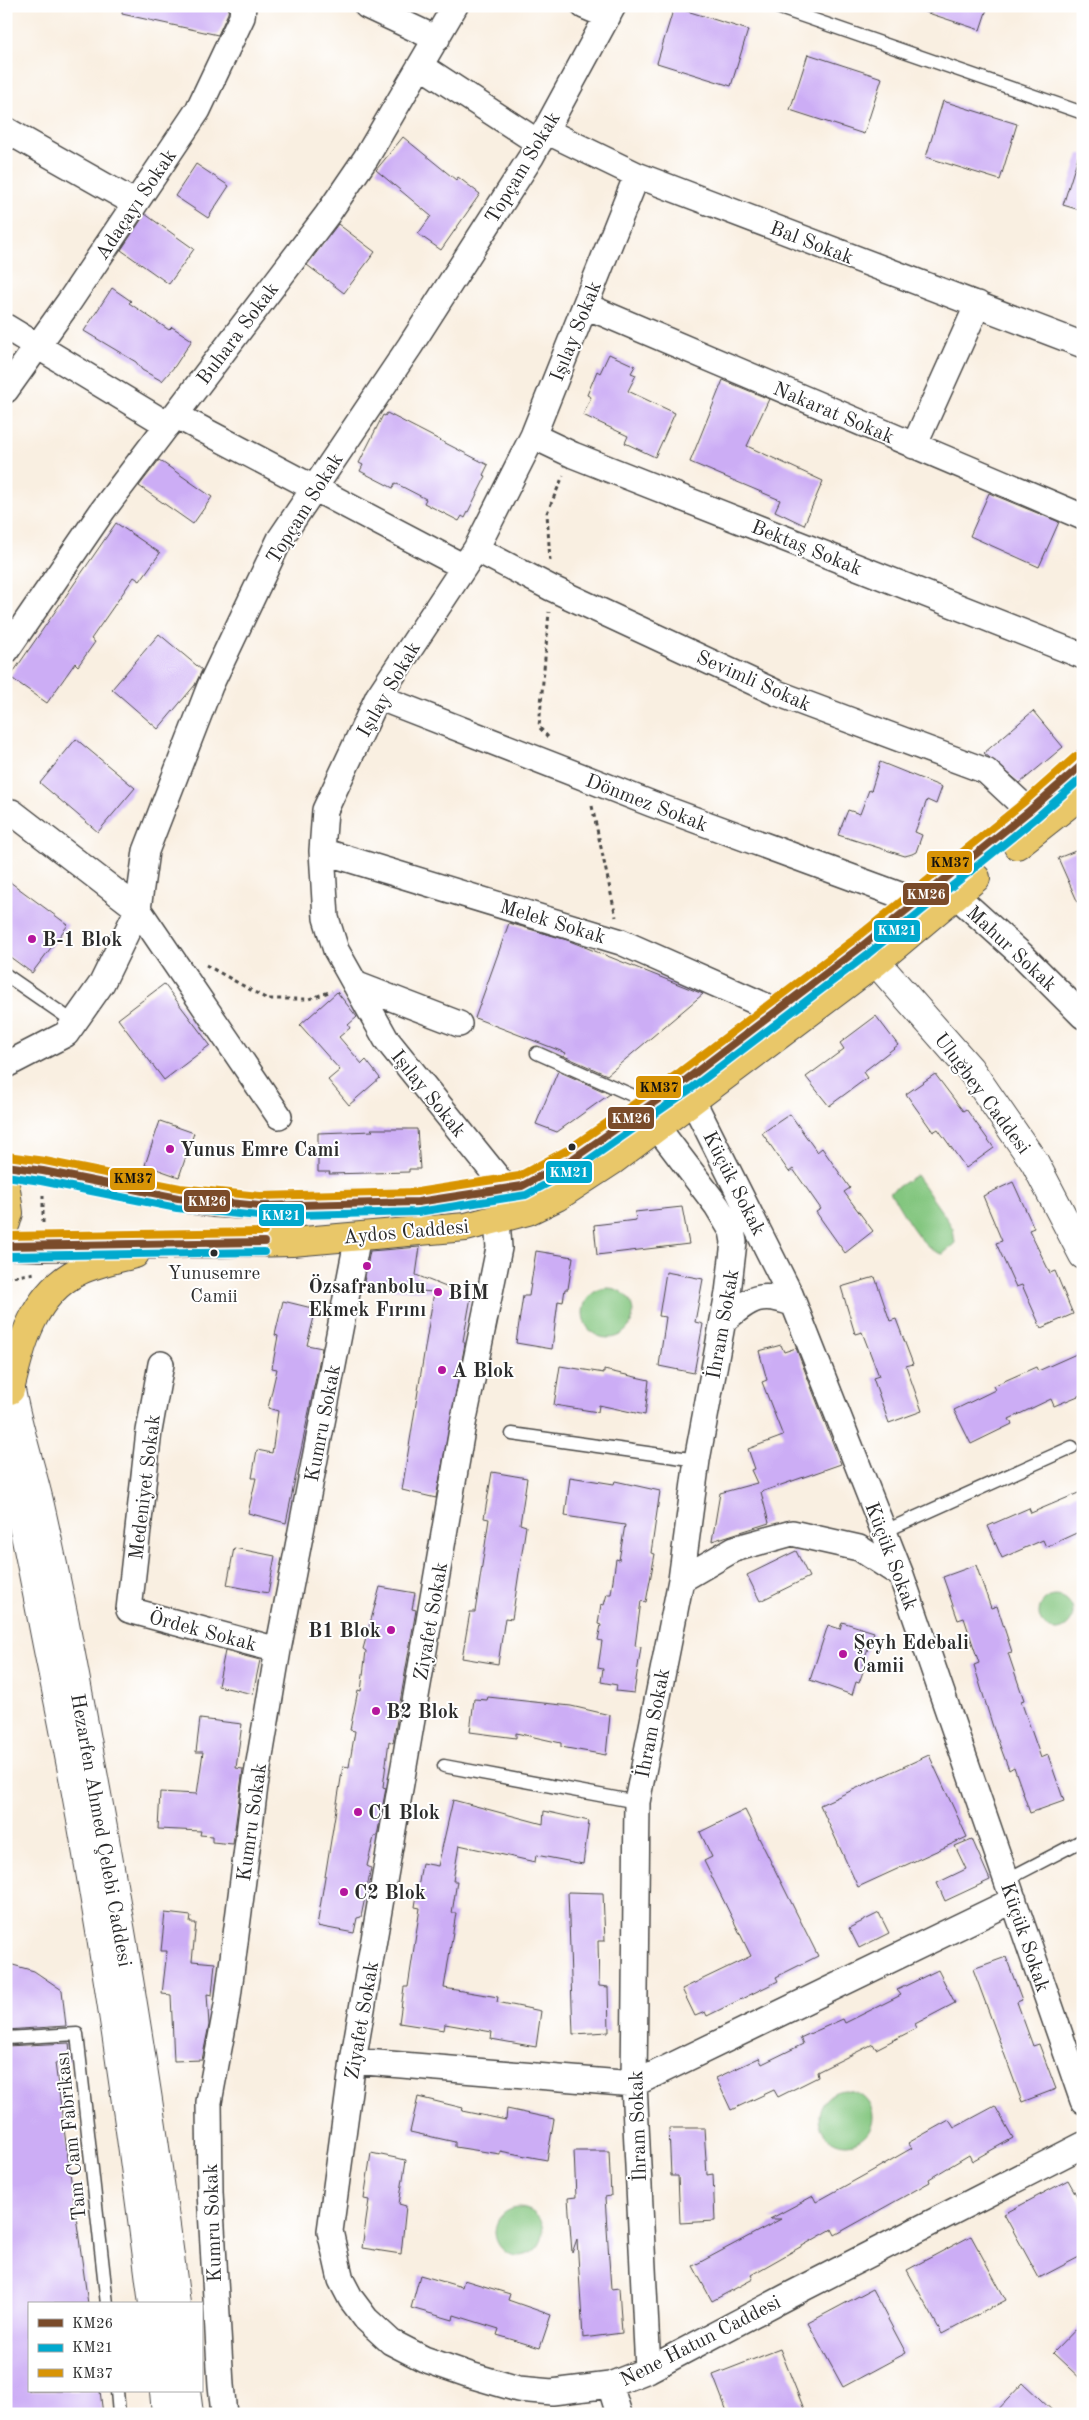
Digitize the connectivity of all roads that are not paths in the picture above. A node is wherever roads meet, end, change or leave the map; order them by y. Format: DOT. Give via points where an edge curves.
graph roads {
  1 [pos="244,6"];
  2 [pos="367,6"];
  3 [pos="455,6"];
  4 [pos="584,6"];
  5 [pos="774,6"];
  6 [pos="611,11"];
  7 [pos="437,39"];
  8 [pos="421,66"];
  9 [pos="1083,113"];
  10 [pos="6,130"];
  11 [pos="542,137"];
  12 [pos="637,176"];
  13 [pos="135,204"];
  14 [pos="978,304"];
  15 [pos="586,306"];
  16 [pos="6,327"];
  17 [pos="39,345"];
  18 [pos="1083,345"];
  19 [pos="6,390"];
  20 [pos="172,420"];
  21 [pos="533,436"];
  22 [pos="914,446"];
  23 [pos="315,486"];
  24 [pos="1083,517"];
  25 [pos="470,558"];
  26 [pos="6,651"];
  27 [pos="1083,656"];
  28 [pos="378,697"];
  29 [pos="1083,764"];
  30 [pos="1079,802"];
  31 [pos="1029,811"];
  32 [pos="12,812"];
  33 [pos="322,851"];
  34 [pos="948,888"];
  35 [pos="916,901"];
  36 [pos="138,909"];
  37 [pos="869,954"];
  38 [pos="6,975"];
  39 [pos="355,984"];
  40 [pos="778,1011"];
  41 [pos="1083,1016"];
  42 [pos="74,1022"];
  43 [pos="459,1024"];
  44 [pos="537,1054"];
  45 [pos="6,1065"];
  46 [pos="685,1093"];
  47 [pos="650,1114"];
  48 [pos="279,1116"];
  49 [pos="6,1166"];
  50 [pos="506,1188"];
  51 [pos="6,1189"];
  52 [pos="497,1220"];
  53 [pos="6,1223"];
  54 [pos="358,1236"];
  55 [pos="183,1242"];
  56 [pos="6,1246"];
  57 [pos="1083,1255"];
  58 [pos="794,1304"];
  59 [pos="723,1321"];
  60 [pos="6,1361"];
  61 [pos="161,1364"];
  62 [pos="10,1390"];
  63 [pos="512,1434"];
  64 [pos="1072,1447"];
  65 [pos="6,1459"];
  66 [pos="698,1460"];
  67 [pos="883,1532"];
  68 [pos="901,1575"];
  69 [pos="681,1580"];
  70 [pos="128,1610"];
  71 [pos="278,1650"];
  72 [pos="444,1766"];
  73 [pos="637,1802"];
  74 [pos="1083,1840"];
  75 [pos="1010,1890"];
  76 [pos="6,2038"];
  77 [pos="353,2061"];
  78 [pos="634,2084"];
  79 [pos="1083,2101"];
  80 [pos="1083,2146"];
  81 [pos="330,2231"];
  82 [pos="107,2302"];
  83 [pos="153,2302"];
  84 [pos="176,2302"];
  85 [pos="648,2370"];
  86 [pos="610,2385"];
  87 [pos="117,2392"];
  88 [pos="164,2392"];
  89 [pos="186,2392"];
  90 [pos="119,2414"];
  91 [pos="166,2414"];
  92 [pos="189,2414"];
  93 [pos="224,2414"];
  94 [pos="619,2414"];
  1 -- 13 [label="street, Adaçayı Sokak" via="242,17 198,110"];
  2 -- 7 [label="street"];
  3 -- 7 [label="street, Buhara Sokak"];
  4 -- 6 [label="street"];
  5 -- 9 [label="lane"];
  6 -- 11 [label="street, Topçam Sokak"];
  7 -- 8 [label="street, Buhara Sokak"];
  8 -- 11 [label="street, Bal Sokak"];
  8 -- 20 [label="street, Buhara Sokak" via="366,158 327,215"];
  10 -- 13 [label="street"];
  11 -- 12 [label="street, Bal Sokak"];
  11 -- 23 [label="street, Topçam Sokak" via="410,346"];
  12 -- 14 [label="street, Bal Sokak"];
  12 -- 15 [label="street, Işılay Sokak"];
  13 -- 17 [label="street, Adaçayı Sokak"];
  14 -- 18 [label="street, Bal Sokak"];
  14 -- 22 [label="street"];
  15 -- 21 [label="street, Işılay Sokak"];
  15 -- 22 [label="street, Nakarat Sokak"];
  16 -- 17 [label="street, Sevimli Sokak"];
  17 -- 19 [label="street, Adaçayı Sokak"];
  17 -- 20 [label="street, Sevimli Sokak"];
  20 -- 23 [label="street, Sevimli Sokak"];
  20 -- 26 [label="street, Buhara Sokak" via="103,510"];
  21 -- 25 [label="street, Işılay Sokak"];
  21 -- 27 [label="street, Bektaş Sokak"];
  22 -- 24 [label="street, Nakarat Sokak"];
  23 -- 25 [label="street, Sevimli Sokak"];
  23 -- 36 [label="street, Topçam Sokak" via="280,539 210,686 146,851"];
  25 -- 28 [label="street, Işılay Sokak"];
  25 -- 31 [label="street, Sevimli Sokak" via="551,588 777,693 986,772"];
  28 -- 33 [label="street, Işılay Sokak" via="324,810"];
  28 -- 35 [label="street, Dönmez Sokak" via="586,779"];
  29 -- 31 [label="main road, Aydos Caddesi"];
  30 -- 34 [label="main road, Aydos Caddesi"];
  31 -- 34 [label="main road, Aydos Caddesi"];
  32 -- 36 [label="street"];
  33 -- 39 [label="street, Işılay Sokak" via="326,918 336,950"];
  33 -- 40 [label="street, Melek Sokak" via="621,942"];
  34 -- 35 [label="main road, Aydos Caddesi"];
  34 -- 37 [label="main road, Aydos Caddesi"];
  34 -- 41 [label="street, Mahur Sokak"];
  35 -- 37 [label="main road, Aydos Caddesi"];
  36 -- 42 [label="street, Topçam Sokak" via="102,983"];
  36 -- 48 [label="street"];
  37 -- 40 [label="main road, Aydos Caddesi"];
  37 -- 46 [label="main road, Aydos Caddesi"];
  37 -- 57 [label="street, Uluğbey Caddesi" via="970,1069 1035,1163"];
  38 -- 42 [label="lane"];
  39 -- 43 [label="street"];
  39 -- 50 [label="street, Işılay Sokak" via="386,1039"];
  40 -- 46 [label="main road, Aydos Caddesi"];
  42 -- 45 [label="street, Topçam Sokak" via="66,1034"];
  44 -- 47 [label="lane"];
  46 -- 47 [label="main road, Aydos Caddesi"];
  46 -- 58 [label="street, Küçük Sokak" via="744,1198"];
  47 -- 50 [label="main road, Aydos Caddesi" via="550,1172 522,1186"];
  47 -- 52 [label="main road, Aydos Caddesi" via="586,1180 528,1211"];
  47 -- 59 [label="street, İhram Sokak" via="732,1231 734,1254"];
  49 -- 50 [label="main road, Aydos Caddesi" via="178,1198 260,1206 418,1202"];
  51 -- 53 [label="main road" via="9,1213"];
  52 -- 54 [label="main road, Aydos Caddesi" via="458,1228"];
  52 -- 77 [label="street, Ziyafet Sokak" via="499,1248 463,1424"];
  54 -- 55 [label="main road, Aydos Caddesi" via="292,1242"];
  54 -- 71 [label="street, Kumru Sokak"];
  55 -- 56 [label="main road, Aydos Caddesi"];
  55 -- 62 [label="main road" via="111,1260 79,1272 53,1290 44,1298 20,1345"];
  58 -- 59 [label="street" via="767,1296 752,1299"];
  58 -- 67 [label="street, Küçük Sokak"];
  59 -- 66 [label="street, İhram Sokak"];
  60 -- 62 [label="street, Hezarfen Ahmed Çelebi Caddesi"];
  61 -- 70 [label="street, Medeniyet Sokak" via="149,1431"];
  62 -- 84 [label="street, Hezarfen Ahmed Çelebi Caddesi" via="39,1502 95,1785 143,2056"];
  63 -- 66 [label="lane"];
  64 -- 67 [label="lane"];
  65 -- 83 [label="street, Hezarfen Ahmed Çelebi Caddesi" via="35,1580 87,1853 119,2050"];
  66 -- 69 [label="street, İhram Sokak"];
  67 -- 68 [label="street, Küçük Sokak"];
  68 -- 69 [label="street" via="858,1548 792,1533 734,1549"];
  68 -- 75 [label="street, Küçük Sokak"];
  69 -- 73 [label="street, İhram Sokak"];
  70 -- 71 [label="street, Ördek Sokak"];
  71 -- 93 [label="street, Kumru Sokak" via="255,1786 227,2005 209,2102 212,2241"];
  72 -- 73 [label="lane"];
  73 -- 78 [label="street, İhram Sokak"];
  74 -- 75 [label="lane"];
  75 -- 78 [label="street"];
  75 -- 79 [label="street, Küçük Sokak"];
  76 -- 82 [label="lane, Tam Cam Fabrikası" via="77,2034"];
  77 -- 78 [label="street"];
  77 -- 81 [label="street, Ziyafet Sokak"];
  78 -- 85 [label="street, İhram Sokak"];
  80 -- 85 [label="street, Nene Hatun Caddesi"];
  81 -- 86 [label="street, Nene Hatun Caddesi" via="341,2280 351,2299 366,2320 391,2342 424,2359 518,2389 552,2392"];
  85 -- 86 [label="street, Nene Hatun Caddesi"];
  86 -- 94 [label="street"];
  87 -- 90 [label="lane"];
  88 -- 91 [label="street"];
  89 -- 92 [label="street"];
}
